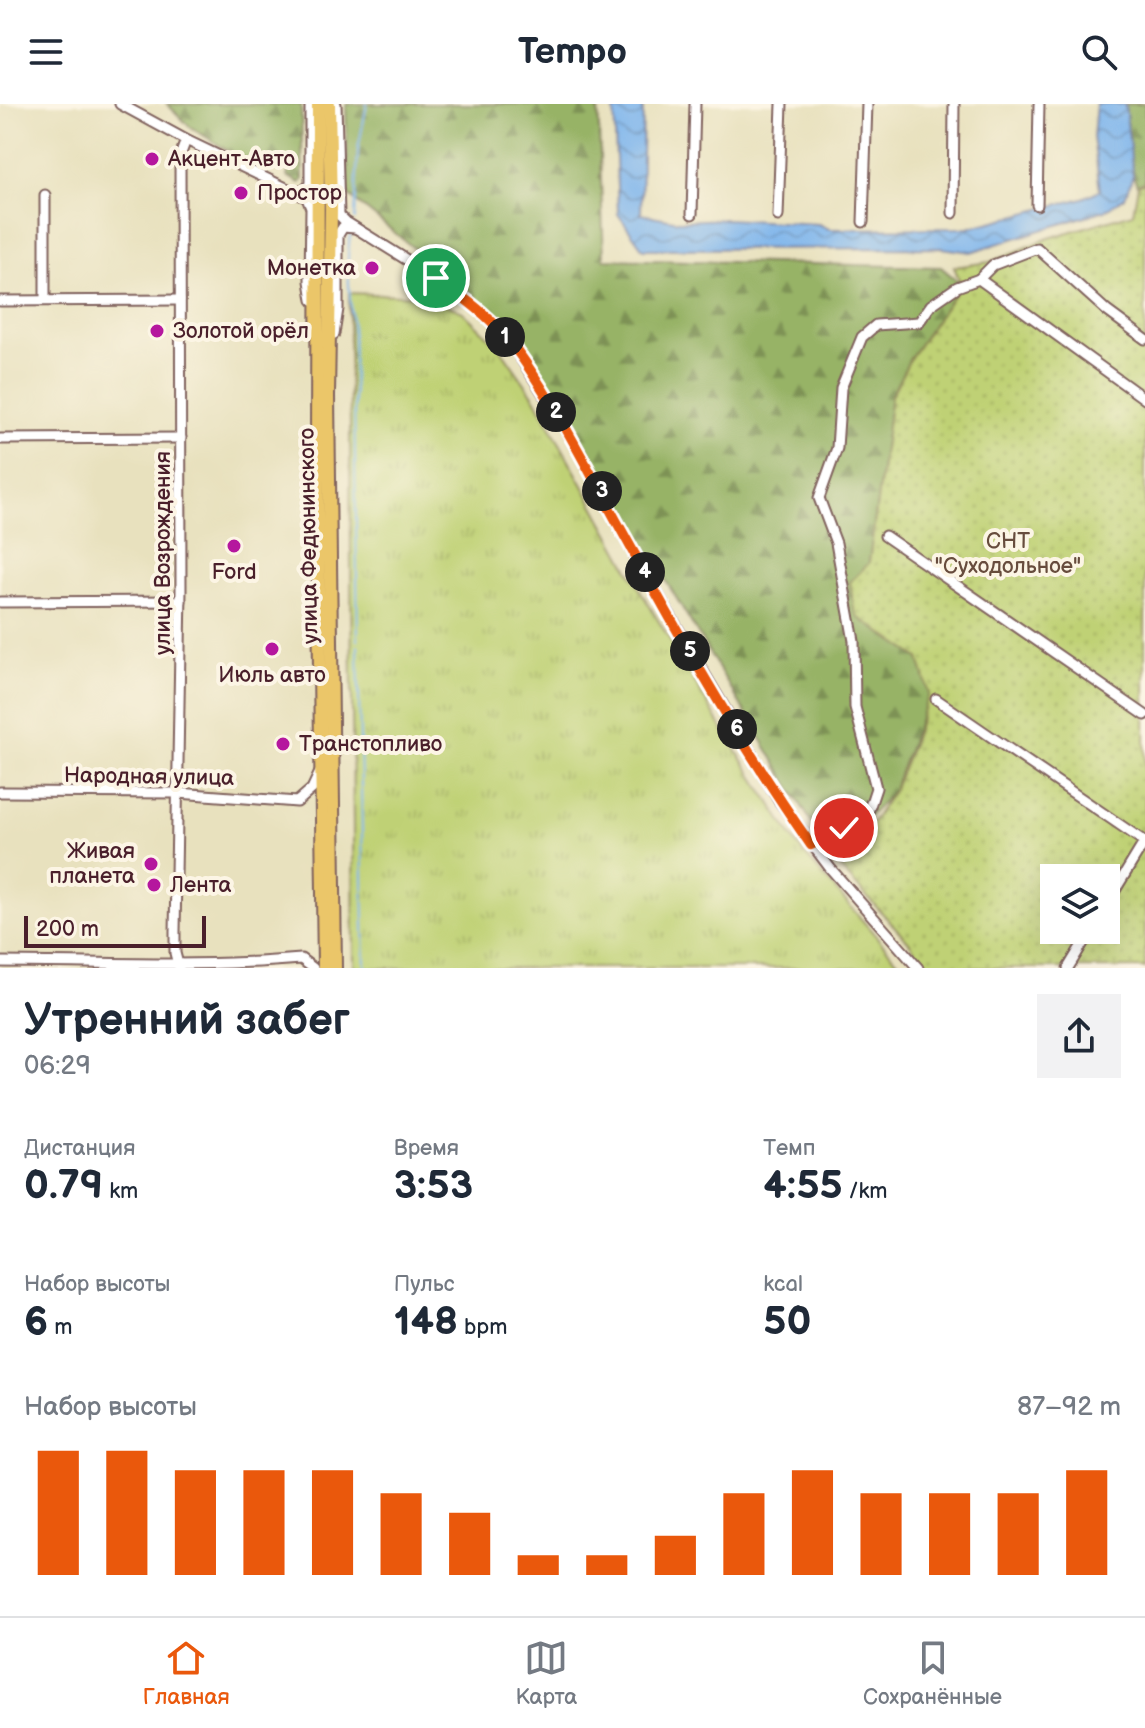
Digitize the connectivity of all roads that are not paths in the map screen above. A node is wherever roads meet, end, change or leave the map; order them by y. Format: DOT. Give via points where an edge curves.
graph roads {
  1 [pos="120,104"];
  2 [pos="310,104"];
  3 [pos="318,104"];
  4 [pos="329,104"];
  5 [pos="336,104"];
  6 [pos="695,104"];
  7 [pos="782,104"];
  8 [pos="867,104"];
  9 [pos="954,104"];
  10 [pos="1039,104"];
  11 [pos="186,140"];
  12 [pos="296,191"];
  13 [pos="45,195"];
  14 [pos="1037,205"];
  15 [pos="953,213"];
  16 [pos="692,214"];
  17 [pos="778,216"];
  18 [pos="863,222"];
  19 [pos="356,228"];
  20 [pos="979,279"];
  21 [pos="45,300"];
  22 [pos="180,300"];
  23 [pos="0,301"];
  24 [pos="318,329"];
  25 [pos="1145,339"];
  26 [pos="328,365"];
  27 [pos="1145,399"];
  28 [pos="181,438"];
  29 [pos="0,439"];
  30 [pos="885,536"];
  31 [pos="181,601"];
  32 [pos="0,602"];
  33 [pos="936,699"];
  34 [pos="1145,715"];
  35 [pos="321,771"];
  36 [pos="0,792"];
  37 [pos="178,793"];
  38 [pos="1145,842"];
  39 [pos="811,845"];
  40 [pos="1120,882"];
  41 [pos="1083,944"];
  42 [pos="0,962"];
  43 [pos="178,966"];
  44 [pos="256,966"];
  45 [pos="313,968"];
  46 [pos="324,968"];
  47 [pos="335,968"];
  48 [pos="918,968"];
  49 [pos="1068,968"];
  1 -- 11 [label="street"];
  2 -- 12 [label="street" via="310,184"];
  3 -- 24 [label="highway, улица Федюнинского"];
  4 -- 26 [label="highway, улица Федюнинского"];
  5 -- 19 [label="street" via="338,212"];
  6 -- 16 [label="street"];
  7 -- 17 [label="street"];
  8 -- 18 [label="street"];
  9 -- 15 [label="street"];
  10 -- 14 [label="street"];
  11 -- 12 [label="street"];
  11 -- 22 [label="street, улица Возрождения" via="180,156"];
  12 -- 24 [label="street" via="311,208 310,281"];
  13 -- 21 [label="street"];
  19 -- 26 [label="street" via="345,226 338,235 338,309"];
  19 -- 39 [label="street" via="472,304 515,349 778,799"];
  20 -- 25 [label="street" via="993,265 1037,248"];
  20 -- 27 [label="street"];
  20 -- 39 [label="street" via="931,305 919,322 876,325 862,337 841,388 837,448 819,498 838,556 854,641 855,707 876,788 869,809"];
  21 -- 22 [label="street"];
  21 -- 23 [label="street"];
  22 -- 28 [label="street, улица Возрождения"];
  24 -- 35 [label="highway, улица Федюнинского"];
  26 -- 47 [label="highway, улица Федюнинского"];
  28 -- 29 [label="street"];
  28 -- 31 [label="street, улица Возрождения"];
  30 -- 34 [label="street"];
  31 -- 32 [label="street"];
  31 -- 37 [label="street, улица Возрождения"];
  33 -- 38 [label="street"];
  35 -- 37 [label="street, Народная улица" via="297,802"];
  35 -- 46 [label="highway, улица Федюнинского"];
  36 -- 37 [label="street, Народная улица"];
  37 -- 43 [label="street, улица Возрождения"];
  38 -- 40 [label="street"];
  39 -- 48 [label="street"];
  41 -- 49 [label="street"];
  42 -- 43 [label="street"];
  43 -- 44 [label="street"];
  44 -- 45 [label="street" via="301,959"];
}
